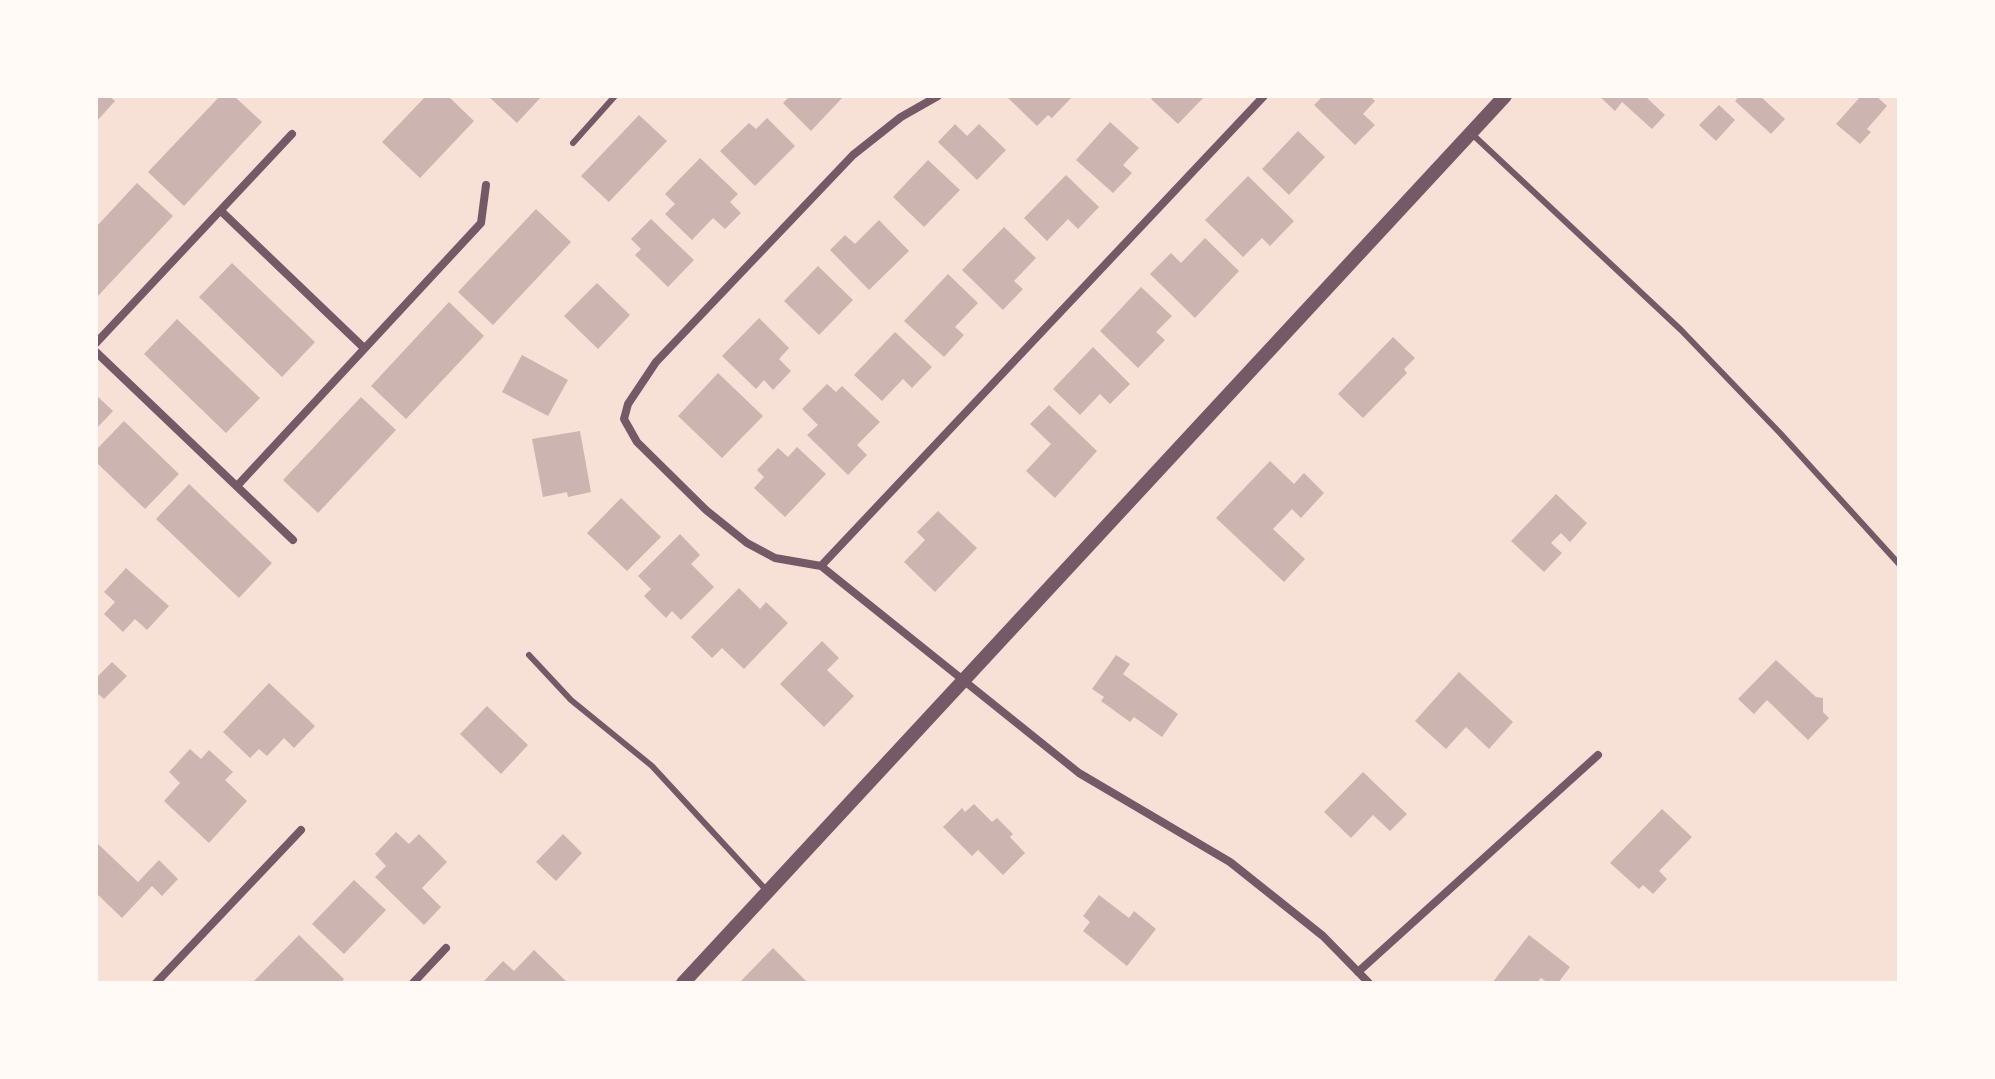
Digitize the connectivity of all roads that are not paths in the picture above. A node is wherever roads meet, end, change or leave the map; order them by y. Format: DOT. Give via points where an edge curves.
graph roads {
  1 [pos="615,96"];
  2 [pos="938,96"];
  3 [pos="1264,96"];
  4 [pos="1505,96"];
  5 [pos="1471,133"];
  6 [pos="292,134"];
  7 [pos="573,143"];
  8 [pos="486,185"];
  9 [pos="221,211"];
  10 [pos="96,343"];
  11 [pos="364,348"];
  12 [pos="96,352"];
  13 [pos="237,486"];
  14 [pos="293,540"];
  15 [pos="1899,564"];
  16 [pos="821,566"];
  17 [pos="529,655"];
  18 [pos="964,682"];
  19 [pos="1598,755"];
  20 [pos="301,830"];
  21 [pos="768,892"];
  22 [pos="446,948"];
  23 [pos="1358,972"];
  24 [pos="156,983"];
  25 [pos="413,983"];
  26 [pos="683,983"];
  27 [pos="1369,983"];
  1 -- 7 [label="lane"];
  2 -- 16 [label="street" via="853,155 656,362 624,419 637,442 747,543 775,558"];
  3 -- 16 [label="street"];
  4 -- 5 [label="street"];
  5 -- 15 [label="lane" via="1681,330"];
  5 -- 18 [label="street"];
  6 -- 9 [label="street"];
  8 -- 11 [label="street" via="481,223"];
  9 -- 10 [label="street"];
  9 -- 11 [label="street"];
  11 -- 13 [label="street"];
  12 -- 13 [label="street"];
  13 -- 14 [label="street"];
  16 -- 18 [label="street"];
  17 -- 21 [label="lane" via="571,700 652,766"];
  18 -- 21 [label="street"];
  18 -- 23 [label="street" via="1079,773 1230,862 1323,936"];
  19 -- 23 [label="street"];
  20 -- 24 [label="street"];
  21 -- 26 [label="street"];
  22 -- 25 [label="street"];
  23 -- 27 [label="street"];
}
